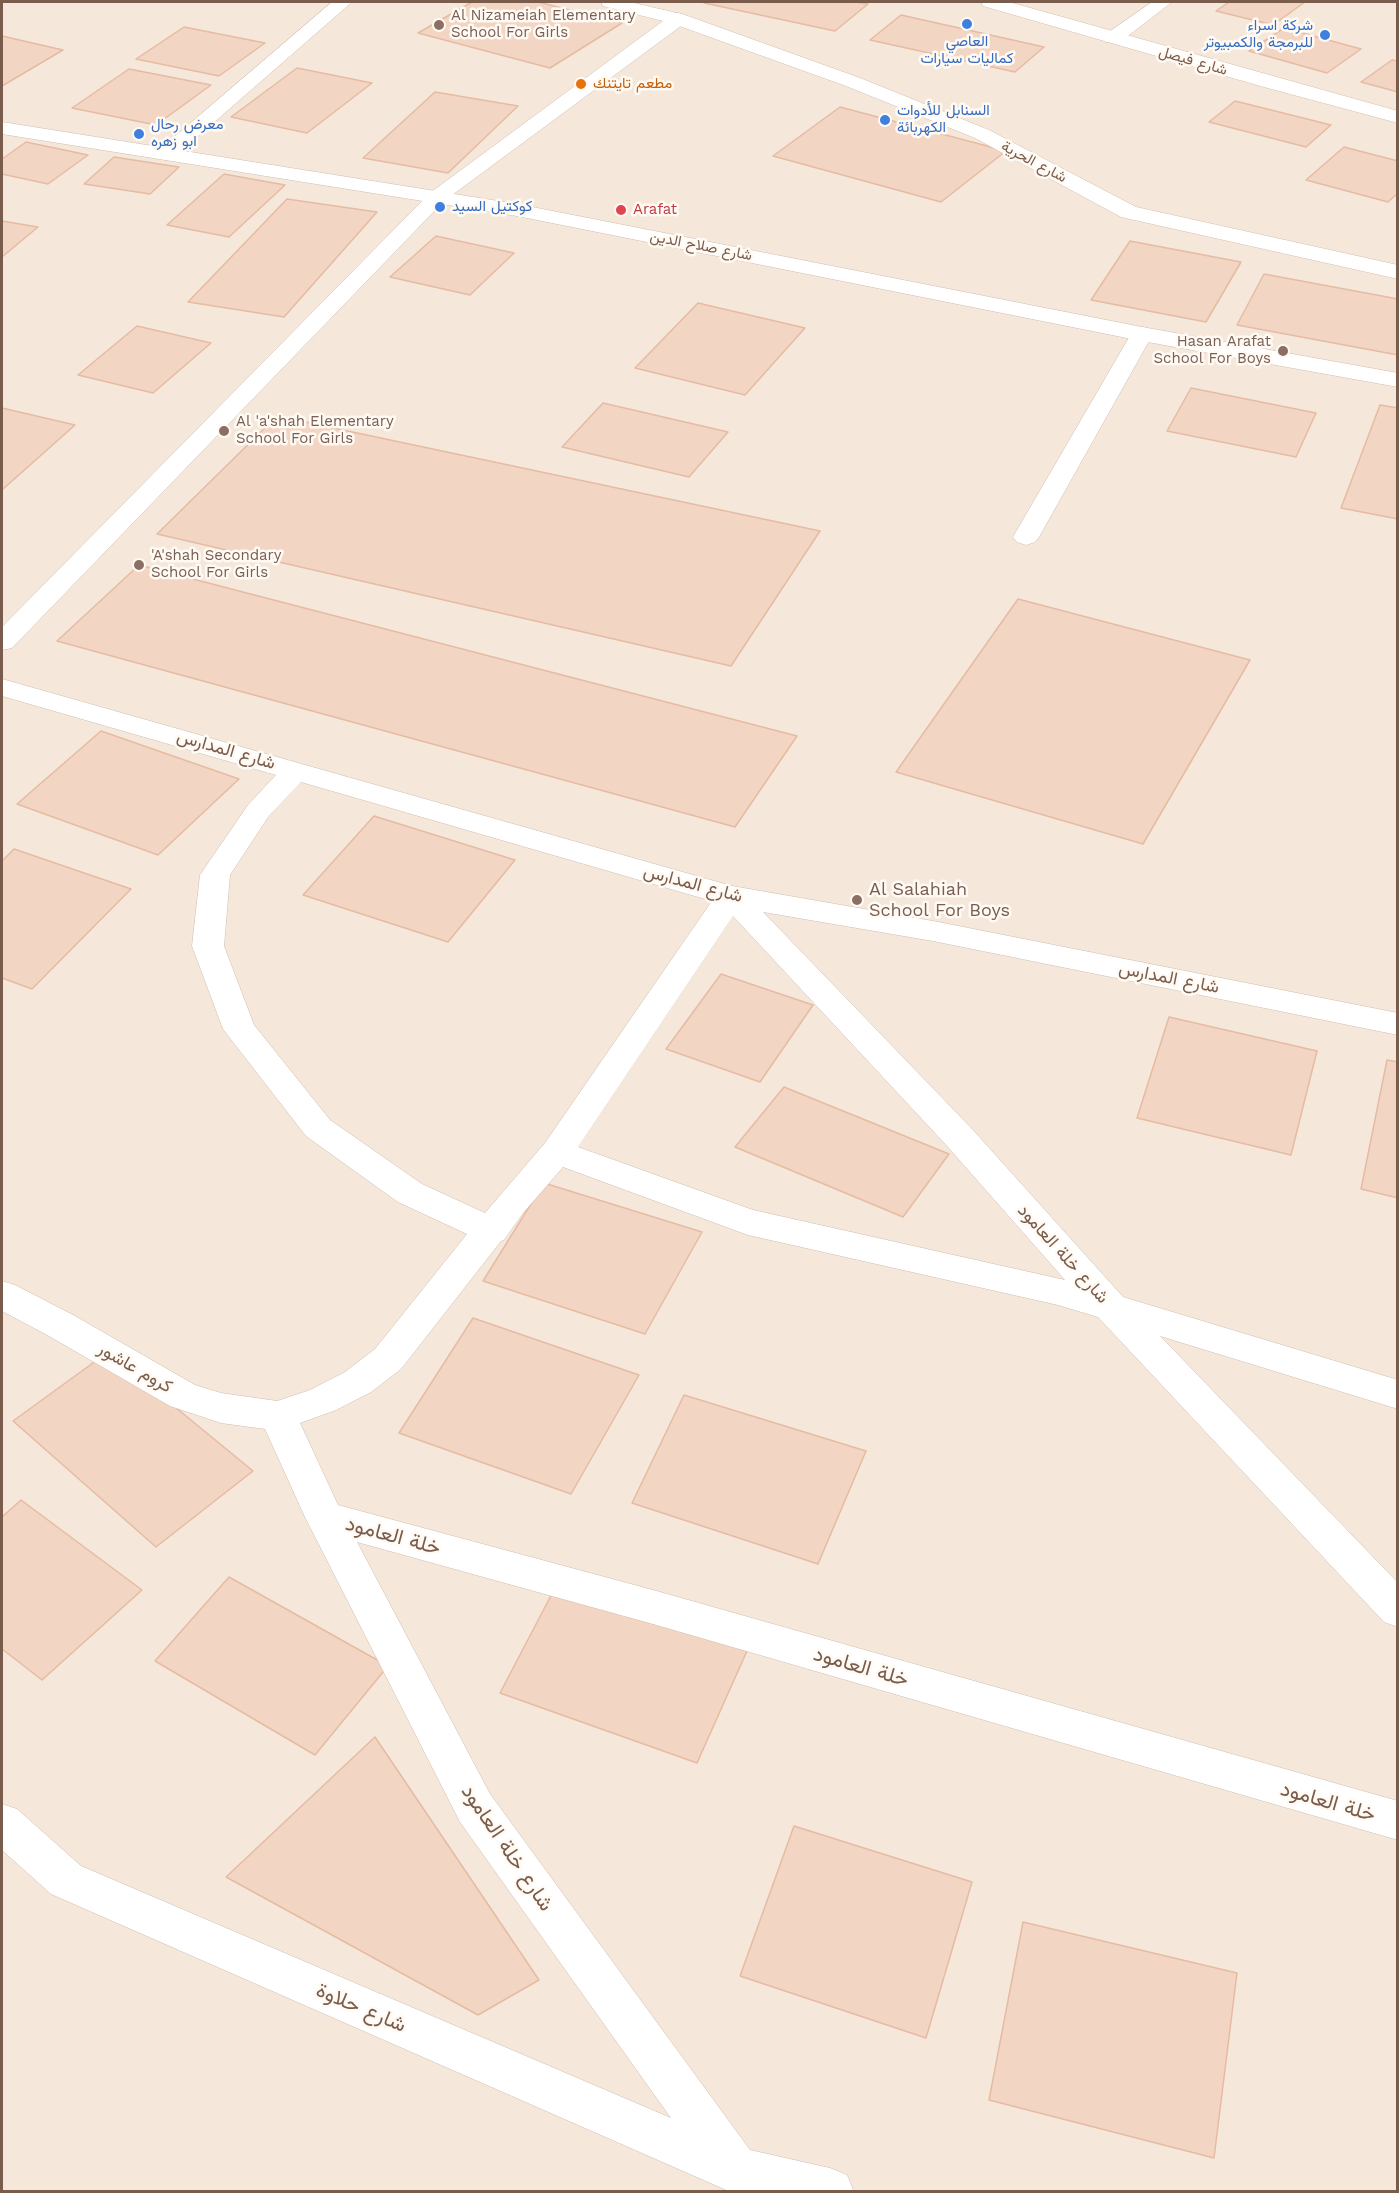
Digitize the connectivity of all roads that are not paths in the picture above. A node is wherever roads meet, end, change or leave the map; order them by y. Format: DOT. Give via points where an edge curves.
graph roads {
  1 [pos="343,2"];
  2 [pos="990,2"];
  3 [pos="1163,2"];
  4 [pos="622,3"];
  5 [pos="678,19"];
  6 [pos="1113,38"];
  7 [pos="1398,117"];
  8 [pos="2,128"];
  9 [pos="166,154"];
  10 [pos="437,197"];
  11 [pos="1398,272"];
  12 [pos="1142,334"];
  13 [pos="1398,380"];
  14 [pos="1026,537"];
  15 [pos="2,642"];
  16 [pos="2,687"];
  17 [pos="296,770"];
  18 [pos="731,896"];
  19 [pos="1398,1024"];
  20 [pos="557,1152"];
  21 [pos="492,1231"];
  22 [pos="2,1295"];
  23 [pos="1112,1309"];
  24 [pos="1398,1395"];
  25 [pos="278,1416"];
  26 [pos="324,1517"];
  27 [pos="1398,1610"];
  28 [pos="1398,1821"];
  29 [pos="2,1823"];
  30 [pos="740,2181"];
  31 [pos="830,2192"];
  1 -- 9 [label="street"];
  2 -- 6 [label="street, شارع فيصل"];
  3 -- 6 [label="street"];
  4 -- 5 [label="street, شارع الحرية"];
  5 -- 10 [label="street"];
  5 -- 11 [label="street, شارع الحرية" via="982,134 1129,212"];
  6 -- 7 [label="street, شارع فيصل"];
  8 -- 9 [label="street, شارع صلاح الدين"];
  9 -- 10 [label="street, شارع صلاح الدين"];
  10 -- 12 [label="street, شارع صلاح الدين"];
  10 -- 15 [label="street"];
  12 -- 13 [label="street, شارع صلاح الدين"];
  12 -- 14 [label="street"];
  16 -- 17 [label="street, شارع المدارس"];
  17 -- 18 [label="street, شارع المدارس"];
  17 -- 21 [label="street" via="258,811 215,875 208,946 239,1029 318,1128 410,1193"];
  18 -- 19 [label="street, شارع المدارس" via="933,931"];
  18 -- 20 [label="street"];
  18 -- 23 [label="street, شارع خلة العامود" via="960,1138"];
  20 -- 21 [label="street"];
  20 -- 23 [label="street" via="747,1222 1058,1292"];
  21 -- 25 [label="street" via="388,1359 324,1400"];
  22 -- 25 [label="street, كروم عاشور" via="183,1396 220,1408"];
  23 -- 24 [label="street"];
  23 -- 27 [label="street, شارع خلة العامود"];
  25 -- 26 [label="street, شارع خلة العامود"];
  26 -- 28 [label="street, خلة العامود" via="664,1610"];
  26 -- 30 [label="street, شارع خلة العامود" via="475,1808"];
  29 -- 30 [label="street, شارع حلاوة" via="66,1880"];
  30 -- 31 [label="street"];
}
